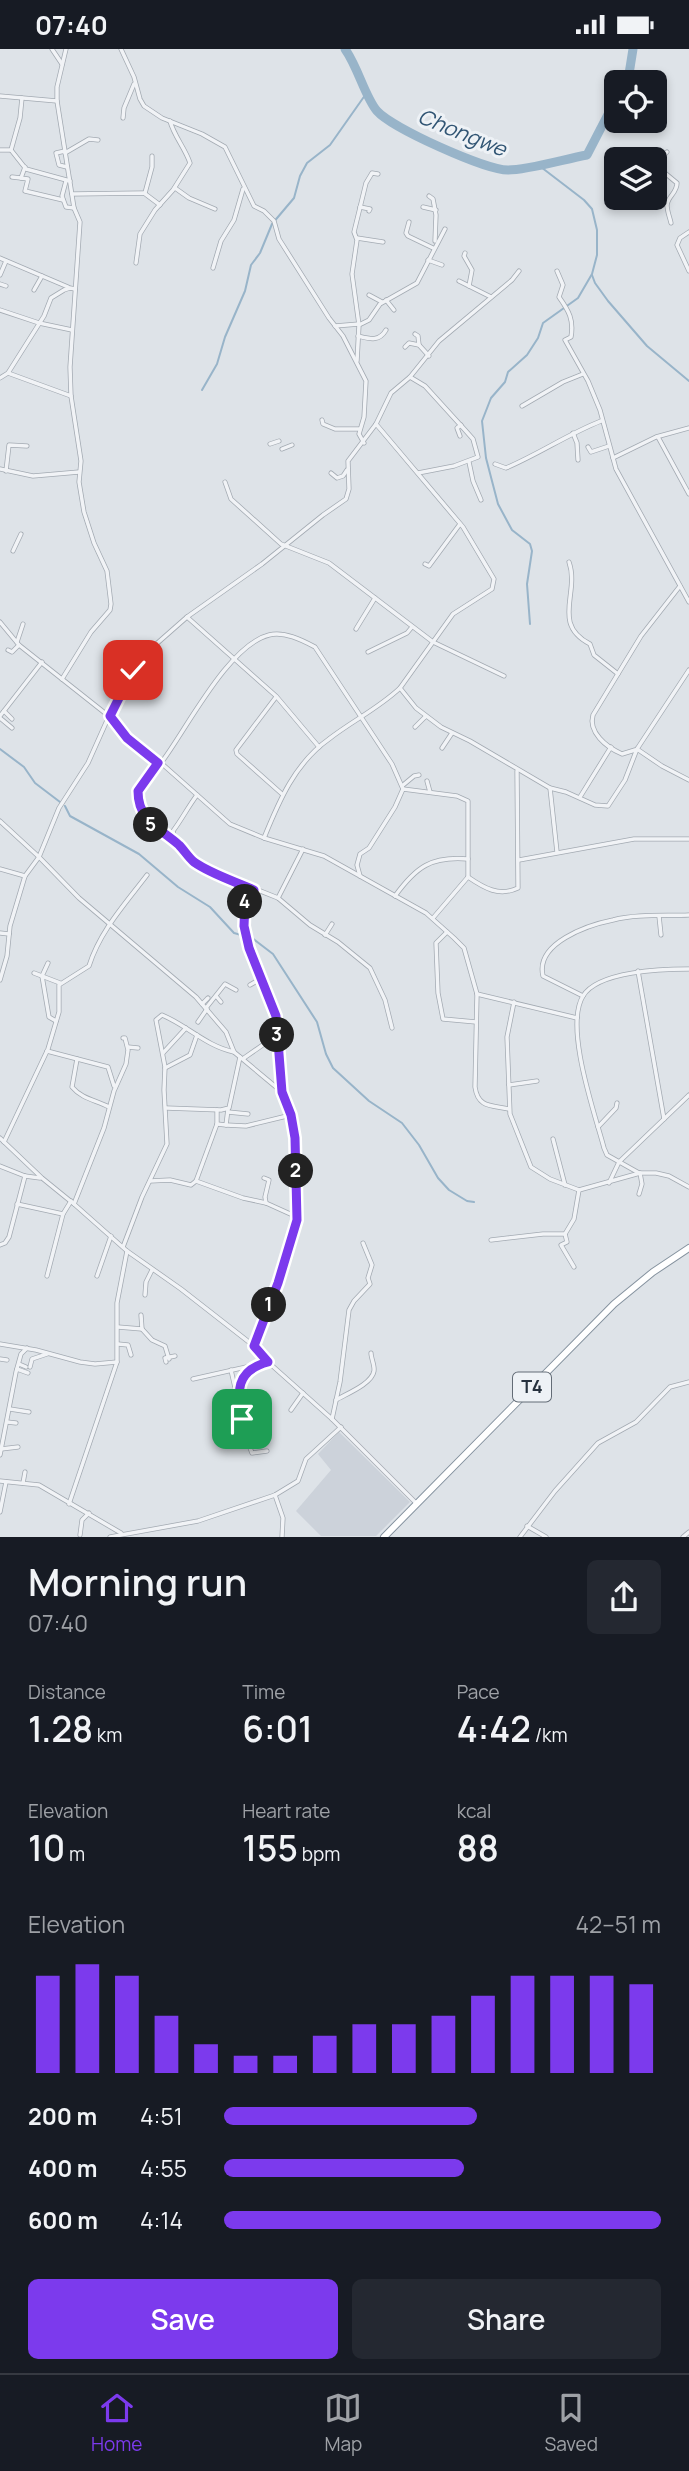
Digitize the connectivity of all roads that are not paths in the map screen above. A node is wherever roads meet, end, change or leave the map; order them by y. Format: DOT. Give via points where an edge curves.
graph roads {
  1 [pos="51,49"];
  2 [pos="66,49"];
  3 [pos="121,49"];
  4 [pos="62,64"];
  5 [pos="135,82"];
  6 [pos="0,96"];
  7 [pos="22,98"];
  8 [pos="58,101"];
  9 [pos="123,118"];
  10 [pos="170,121"];
  11 [pos="97,140"];
  12 [pos="0,150"];
  13 [pos="11,151"];
  14 [pos="65,152"];
  15 [pos="152,156"];
  16 [pos="25,167"];
  17 [pos="68,167"];
  18 [pos="378,174"];
  19 [pos="667,175"];
  20 [pos="12,177"];
  21 [pos="21,178"];
  22 [pos="68,181"];
  23 [pos="243,187"];
  24 [pos="175,188"];
  25 [pos="145,193"];
  26 [pos="72,194"];
  27 [pos="429,196"];
  28 [pos="63,200"];
  29 [pos="160,205"];
  30 [pos="667,205"];
  31 [pos="667,205"];
  32 [pos="360,207"];
  33 [pos="423,207"];
  34 [pos="74,208"];
  35 [pos="215,209"];
  36 [pos="436,210"];
  37 [pos="369,211"];
  38 [pos="409,222"];
  39 [pos="671,223"];
  40 [pos="445,229"];
  41 [pos="689,232"];
  42 [pos="357,238"];
  43 [pos="383,242"];
  44 [pos="434,247"];
  45 [pos="465,253"];
  46 [pos="0,258"];
  47 [pos="428,260"];
  48 [pos="6,261"];
  49 [pos="136,263"];
  50 [pos="442,265"];
  51 [pos="213,268"];
  52 [pos="519,271"];
  53 [pos="557,271"];
  54 [pos="689,271"];
  55 [pos="0,275"];
  56 [pos="42,277"];
  57 [pos="459,281"];
  58 [pos="0,284"];
  59 [pos="6,286"];
  60 [pos="469,286"];
  61 [pos="73,289"];
  62 [pos="34,290"];
  63 [pos="369,295"];
  64 [pos="491,297"];
  65 [pos="384,301"];
  66 [pos="0,310"];
  67 [pos="394,310"];
  68 [pos="39,323"];
  69 [pos="359,324"];
  70 [pos="335,326"];
  71 [pos="72,330"];
  72 [pos="386,330"];
  73 [pos="415,334"];
  74 [pos="358,335"];
  75 [pos="419,345"];
  76 [pos="405,347"];
  77 [pos="429,356"];
  78 [pos="358,363"];
  79 [pos="13,364"];
  80 [pos="8,373"];
  81 [pos="583,374"];
  82 [pos="20,377"];
  83 [pos="410,377"];
  84 [pos="0,378"];
  85 [pos="71,396"];
  86 [pos="522,406"];
  87 [pos="322,420"];
  88 [pos="601,421"];
  89 [pos="376,424"];
  90 [pos="461,425"];
  91 [pos="689,428"];
  92 [pos="360,429"];
  93 [pos="573,433"];
  94 [pos="460,436"];
  95 [pos="657,437"];
  96 [pos="279,441"];
  97 [pos="364,443"];
  98 [pos="270,445"];
  99 [pos="292,445"];
  100 [pos="27,446"];
  101 [pos="609,446"];
  102 [pos="588,447"];
  103 [pos="282,449"];
  104 [pos="613,458"];
  105 [pos="578,460"];
  106 [pos="469,462"];
  107 [pos="495,464"];
  108 [pos="348,469"];
  109 [pos="3,470"];
  110 [pos="79,472"];
  111 [pos="331,473"];
  112 [pos="418,473"];
  113 [pos="225,482"];
  114 [pos="689,494"];
  115 [pos="481,500"];
  116 [pos="460,524"];
  117 [pos="21,534"];
  118 [pos="287,545"];
  119 [pos="13,551"];
  120 [pos="569,562"];
  121 [pos="425,564"];
  122 [pos="681,585"];
  123 [pos="375,598"];
  124 [pos="689,602"];
  125 [pos="187,617"];
  126 [pos="0,622"];
  127 [pos="23,624"];
  128 [pos="412,627"];
  129 [pos="356,629"];
  130 [pos="433,642"];
  131 [pos="18,643"];
  132 [pos="8,650"];
  133 [pos="368,652"];
  134 [pos="234,660"];
  135 [pos="42,662"];
  136 [pos="689,670"];
  137 [pos="618,674"];
  138 [pos="504,676"];
  139 [pos="62,679"];
  140 [pos="400,688"];
  141 [pos="276,696"];
  142 [pos="4,711"];
  143 [pos="110,716"];
  144 [pos="425,716"];
  145 [pos="0,717"];
  146 [pos="361,718"];
  147 [pos="12,719"];
  148 [pos="415,727"];
  149 [pos="12,728"];
  150 [pos="453,733"];
  151 [pos="319,747"];
  152 [pos="611,747"];
  153 [pos="442,748"];
  154 [pos="636,749"];
  155 [pos="159,763"];
  156 [pos="517,769"];
  157 [pos="419,775"];
  158 [pos="688,778"];
  159 [pos="427,781"];
  160 [pos="403,788"];
  161 [pos="551,788"];
  162 [pos="430,792"];
  163 [pos="282,794"];
  164 [pos="197,795"];
  165 [pos="580,797"];
  166 [pos="0,821"];
  167 [pos="264,838"];
  168 [pos="689,839"];
  169 [pos="175,842"];
  170 [pos="303,849"];
  171 [pos="557,853"];
  172 [pos="39,856"];
  173 [pos="468,859"];
  174 [pos="519,860"];
  175 [pos="0,869"];
  176 [pos="148,875"];
  177 [pos="25,876"];
  178 [pos="468,877"];
  179 [pos="361,878"];
  180 [pos="254,890"];
  181 [pos="395,896"];
  182 [pos="278,898"];
  183 [pos="689,915"];
  184 [pos="659,916"];
  185 [pos="433,919"];
  186 [pos="332,924"];
  187 [pos="109,925"];
  188 [pos="447,932"];
  189 [pos="0,933"];
  190 [pos="9,934"];
  191 [pos="660,935"];
  192 [pos="325,936"];
  193 [pos="48,963"];
  194 [pos="689,969"];
  195 [pos="638,971"];
  196 [pos="34,974"];
  197 [pos="42,977"];
  198 [pos="261,978"];
  199 [pos="0,980"];
  200 [pos="60,983"];
  201 [pos="250,985"];
  202 [pos="236,990"];
  203 [pos="477,994"];
  204 [pos="216,996"];
  205 [pos="583,996"];
  206 [pos="208,997"];
  207 [pos="221,1002"];
  208 [pos="514,1002"];
  209 [pos="205,1007"];
  210 [pos="577,1018"];
  211 [pos="56,1021"];
  212 [pos="198,1022"];
  213 [pos="476,1022"];
  214 [pos="186,1028"];
  215 [pos="392,1028"];
  216 [pos="197,1035"];
  217 [pos="277,1035"];
  218 [pos="123,1038"];
  219 [pos="128,1047"];
  220 [pos="138,1048"];
  221 [pos="47,1051"];
  222 [pos="234,1052"];
  223 [pos="163,1053"];
  224 [pos="242,1057"];
  225 [pos="77,1059"];
  226 [pos="165,1069"];
  227 [pos="537,1081"];
  228 [pos="509,1085"];
  229 [pos="115,1087"];
  230 [pos="282,1092"];
  231 [pos="689,1095"];
  232 [pos="617,1103"];
  233 [pos="109,1107"];
  234 [pos="166,1108"];
  235 [pos="509,1109"];
  236 [pos="217,1110"];
  237 [pos="228,1111"];
  238 [pos="247,1114"];
  239 [pos="291,1115"];
  240 [pos="664,1119"];
  241 [pos="217,1124"];
  242 [pos="226,1125"];
  243 [pos="598,1126"];
  244 [pos="553,1139"];
  245 [pos="2,1140"];
  246 [pos="619,1162"];
  247 [pos="0,1166"];
  248 [pos="640,1173"];
  249 [pos="25,1176"];
  250 [pos="42,1178"];
  251 [pos="264,1178"];
  252 [pos="150,1181"];
  253 [pos="196,1181"];
  254 [pos="608,1184"];
  255 [pos="565,1185"];
  256 [pos="689,1187"];
  257 [pos="579,1190"];
  258 [pos="639,1193"];
  259 [pos="72,1202"];
  260 [pos="267,1203"];
  261 [pos="16,1204"];
  262 [pos="62,1214"];
  263 [pos="297,1217"];
  264 [pos="565,1234"];
  265 [pos="111,1236"];
  266 [pos="491,1240"];
  267 [pos="363,1243"];
  268 [pos="0,1245"];
  269 [pos="123,1247"];
  270 [pos="689,1248"];
  271 [pos="127,1251"];
  272 [pos="573,1267"];
  273 [pos="152,1270"];
  274 [pos="47,1276"];
  275 [pos="97,1276"];
  276 [pos="145,1295"];
  277 [pos="141,1315"];
  278 [pos="118,1327"];
  279 [pos="142,1329"];
  280 [pos="1,1344"];
  281 [pos="118,1344"];
  282 [pos="254,1346"];
  283 [pos="28,1348"];
  284 [pos="0,1350"];
  285 [pos="49,1353"];
  286 [pos="372,1353"];
  287 [pos="131,1355"];
  288 [pos="175,1356"];
  289 [pos="0,1359"];
  290 [pos="32,1359"];
  291 [pos="7,1360"];
  292 [pos="117,1362"];
  293 [pos="268,1362"];
  294 [pos="255,1365"];
  295 [pos="18,1366"];
  296 [pos="232,1370"];
  297 [pos="29,1373"];
  298 [pos="193,1379"];
  299 [pos="689,1382"];
  300 [pos="303,1393"];
  301 [pos="237,1396"];
  302 [pos="336,1400"];
  303 [pos="10,1409"];
  304 [pos="291,1410"];
  305 [pos="29,1412"];
  306 [pos="332,1419"];
  307 [pos="8,1422"];
  308 [pos="16,1423"];
  309 [pos="341,1427"];
  310 [pos="18,1447"];
  311 [pos="1,1449"];
  312 [pos="267,1451"];
  313 [pos="0,1455"];
  314 [pos="25,1472"];
  315 [pos="0,1481"];
  316 [pos="6,1482"];
  317 [pos="23,1483"];
  318 [pos="275,1495"];
  319 [pos="69,1504"];
  320 [pos="416,1504"];
  321 [pos="0,1512"];
  322 [pos="89,1513"];
  323 [pos="527,1526"];
  324 [pos="689,1532"];
  325 [pos="121,1533"];
  326 [pos="134,1534"];
  327 [pos="80,1535"];
  328 [pos="110,1537"];
  329 [pos="282,1537"];
  330 [pos="384,1537"];
  331 [pos="520,1537"];
  332 [pos="546,1537"];
  333 [pos="683,1537"];
  1 -- 4 [label="street"];
  2 -- 4 [label="street"];
  3 -- 5 [label="street"];
  4 -- 8 [label="street"];
  5 -- 9 [label="street"];
  5 -- 10 [label="street" via="144,106"];
  6 -- 7 [label="street"];
  7 -- 8 [label="street"];
  7 -- 13 [label="street"];
  8 -- 14 [label="street"];
  10 -- 23 [label="street" via="225,147"];
  10 -- 24 [label="street" via="190,163"];
  11 -- 14 [label="street" via="89,139"];
  12 -- 13 [label="street"];
  13 -- 16 [label="street"];
  14 -- 17 [label="street"];
  14 -- 17 [label="street" via="56,153 56,159"];
  15 -- 25 [label="street"];
  16 -- 21 [label="street"];
  16 -- 22 [label="street"];
  17 -- 22 [label="street"];
  18 -- 32 [label="street" via="372,173 366,183"];
  19 -- 31 [label="street" via="677,183"];
  20 -- 21 [label="street"];
  21 -- 28 [label="street" via="28,179 25,191"];
  22 -- 26 [label="street"];
  22 -- 28 [label="street"];
  23 -- 51 [label="street"];
  23 -- 70 [label="street" via="254,206 274,221 279,239"];
  24 -- 29 [label="street"];
  24 -- 35 [label="street"];
  25 -- 26 [label="street"];
  25 -- 29 [label="street"];
  26 -- 34 [label="street"];
  27 -- 36 [label="street"];
  28 -- 34 [label="street" via="66,207"];
  29 -- 49 [label="street" via="140,234"];
  30 -- 39 [label="street"];
  32 -- 37 [label="street"];
  32 -- 42 [label="street" via="354,232"];
  33 -- 36 [label="street"];
  34 -- 61 [label="street" via="80,222"];
  36 -- 44 [label="street"];
  38 -- 44 [label="street" via="408,236"];
  40 -- 44 [label="street"];
  41 -- 54 [label="street" via="677,245"];
  42 -- 43 [label="street"];
  42 -- 69 [label="street" via="352,274"];
  44 -- 47 [label="street"];
  45 -- 60 [label="street" via="472,270"];
  46 -- 48 [label="street"];
  47 -- 50 [label="street"];
  47 -- 65 [label="street" via="417,283"];
  48 -- 55 [label="street"];
  48 -- 56 [label="street"];
  52 -- 64 [label="street"];
  53 -- 81 [label="street" via="564,285 559,297 573,327 571,337 565,340"];
  56 -- 61 [label="street"];
  56 -- 62 [label="street"];
  57 -- 60 [label="street"];
  58 -- 59 [label="street"];
  60 -- 64 [label="street"];
  61 -- 68 [label="street" via="51,298"];
  61 -- 71 [label="street"];
  63 -- 65 [label="street"];
  64 -- 77 [label="street" via="439,341"];
  65 -- 67 [label="street"];
  65 -- 69 [label="street" via="369,320"];
  66 -- 68 [label="street"];
  68 -- 71 [label="street"];
  68 -- 79 [label="street"];
  69 -- 70 [label="street"];
  69 -- 74 [label="street"];
  70 -- 78 [label="street"];
  71 -- 85 [label="street"];
  72 -- 74 [label="street" via="373,340"];
  73 -- 75 [label="street"];
  74 -- 78 [label="street"];
  75 -- 76 [label="street"];
  75 -- 77 [label="street"];
  77 -- 83 [label="street"];
  78 -- 92 [label="street" via="366,381"];
  79 -- 80 [label="street"];
  79 -- 82 [label="street"];
  80 -- 82 [label="street"];
  80 -- 84 [label="street"];
  81 -- 86 [label="street"];
  81 -- 88 [label="street"];
  82 -- 85 [label="street"];
  83 -- 89 [label="street" via="391,393"];
  83 -- 90 [label="street" via="425,386"];
  85 -- 110 [label="street"];
  87 -- 92 [label="street" via="335,429"];
  88 -- 93 [label="street"];
  88 -- 101 [label="street"];
  89 -- 97 [label="street"];
  89 -- 112 [label="street"];
  90 -- 94 [label="street" via="457,428"];
  90 -- 106 [label="street" via="478,452"];
  91 -- 95 [label="street"];
  92 -- 97 [label="street"];
  93 -- 105 [label="street"];
  93 -- 107 [label="street" via="506,468"];
  95 -- 104 [label="street"];
  95 -- 114 [label="street"];
  96 -- 98 [label="street"];
  97 -- 108 [label="street" via="350,458"];
  99 -- 103 [label="street"];
  100 -- 109 [label="street" via="9,445"];
  101 -- 102 [label="street" via="596,452"];
  101 -- 104 [label="street"];
  104 -- 122 [label="street"];
  106 -- 112 [label="street"];
  106 -- 115 [label="street"];
  108 -- 111 [label="street" via="337,478"];
  108 -- 118 [label="street" via="346,499"];
  109 -- 110 [label="street" via="33,475"];
  110 -- 139 [label="street" via="84,512 107,571 111,604"];
  112 -- 116 [label="street"];
  113 -- 118 [label="street" via="231,499 245,514"];
  116 -- 121 [label="street" via="429,566"];
  116 -- 130 [label="street" via="494,585 453,614"];
  117 -- 119 [label="street"];
  118 -- 123 [label="street" via="329,563"];
  118 -- 125 [label="street"];
  120 -- 137 [label="street" via="568,622 578,638 590,643 594,655"];
  122 -- 124 [label="street"];
  122 -- 137 [label="street"];
  123 -- 128 [label="street"];
  123 -- 129 [label="street"];
  125 -- 134 [label="street"];
  125 -- 143 [label="street" via="133,670"];
  126 -- 131 [label="street"];
  127 -- 131 [label="street"];
  128 -- 130 [label="street"];
  128 -- 133 [label="street"];
  130 -- 138 [label="street"];
  130 -- 140 [label="street"];
  131 -- 132 [label="street" via="12,652"];
  131 -- 135 [label="street"];
  134 -- 141 [label="street"];
  134 -- 146 [label="street" via="267,635 298,638 316,647"];
  134 -- 155 [label="street"];
  135 -- 139 [label="street"];
  135 -- 142 [label="street"];
  136 -- 154 [label="street"];
  137 -- 152 [label="street" via="590,724"];
  139 -- 143 [label="street"];
  140 -- 144 [label="street"];
  140 -- 146 [label="street"];
  141 -- 151 [label="street"];
  141 -- 163 [label="street" via="236,750"];
  142 -- 145 [label="street"];
  142 -- 147 [label="street"];
  143 -- 155 [label="street" via="127,738"];
  143 -- 172 [label="street"];
  144 -- 148 [label="street"];
  144 -- 150 [label="street"];
  145 -- 149 [label="street"];
  146 -- 151 [label="street"];
  146 -- 160 [label="street"];
  150 -- 153 [label="street"];
  150 -- 156 [label="street"];
  151 -- 163 [label="street"];
  152 -- 154 [label="street" via="622,754"];
  152 -- 165 [label="street"];
  154 -- 158 [label="street"];
  154 -- 165 [label="street" via="625,780 608,806"];
  155 -- 164 [label="street"];
  155 -- 169 [label="street" via="138,797 146,818"];
  156 -- 161 [label="street"];
  156 -- 174 [label="street"];
  157 -- 160 [label="street"];
  159 -- 162 [label="street"];
  160 -- 162 [label="street"];
  160 -- 179 [label="street" via="369,848 360,854"];
  161 -- 165 [label="street"];
  161 -- 171 [label="street"];
  162 -- 173 [label="street" via="467,799"];
  163 -- 167 [label="street"];
  164 -- 167 [label="street" via="230,824"];
  164 -- 169 [label="street" via="173,831"];
  166 -- 172 [label="street"];
  167 -- 170 [label="street"];
  168 -- 171 [label="street" via="634,839"];
  169 -- 180 [label="street" via="193,861"];
  170 -- 179 [label="street"];
  170 -- 182 [label="street"];
  171 -- 174 [label="street"];
  172 -- 177 [label="street"];
  172 -- 187 [label="street"];
  173 -- 178 [label="street"];
  173 -- 181 [label="street" via="450,857 424,865"];
  174 -- 178 [label="street" via="516,890 489,891"];
  175 -- 177 [label="street"];
  176 -- 187 [label="street"];
  177 -- 190 [label="street"];
  178 -- 185 [label="street"];
  179 -- 181 [label="street"];
  180 -- 182 [label="street"];
  180 -- 198 [label="street" via="245,902 244,926"];
  181 -- 185 [label="street"];
  182 -- 192 [label="street"];
  183 -- 184 [label="street"];
  184 -- 191 [label="street"];
  184 -- 205 [label="street" via="613,920 551,948 544,959 543,976"];
  185 -- 188 [label="street"];
  186 -- 192 [label="street"];
  187 -- 200 [label="street" via="89,966"];
  187 -- 209 [label="street"];
  188 -- 203 [label="street" via="464,948"];
  188 -- 213 [label="street" via="436,943 443,1019"];
  189 -- 190 [label="street"];
  190 -- 199 [label="street"];
  192 -- 215 [label="street" via="370,968"];
  193 -- 197 [label="street"];
  194 -- 195 [label="street"];
  195 -- 205 [label="street" via="600,984"];
  195 -- 240 [label="street"];
  196 -- 197 [label="street"];
  197 -- 200 [label="street"];
  197 -- 211 [label="street" via="50,1017"];
  198 -- 201 [label="street"];
  198 -- 217 [label="street" via="276,1016"];
  200 -- 211 [label="street"];
  202 -- 204 [label="street" via="225,984"];
  203 -- 208 [label="street"];
  203 -- 213 [label="street"];
  204 -- 207 [label="street"];
  204 -- 209 [label="street"];
  205 -- 210 [label="street"];
  206 -- 209 [label="street"];
  208 -- 210 [label="street"];
  208 -- 228 [label="street" via="507,1037"];
  209 -- 212 [label="street"];
  209 -- 222 [label="street" via="226,1032"];
  210 -- 243 [label="street" via="578,1052"];
  211 -- 221 [label="street"];
  213 -- 235 [label="street" via="478,1100"];
  214 -- 216 [label="street"];
  214 -- 223 [label="street"];
  214 -- 223 [label="street" via="159,1016"];
  216 -- 222 [label="street" via="216,1048"];
  216 -- 226 [label="street" via="190,1055"];
  217 -- 224 [label="street"];
  217 -- 230 [label="street"];
  218 -- 219 [label="street"];
  219 -- 220 [label="street"];
  219 -- 229 [label="street"];
  221 -- 225 [label="street"];
  221 -- 245 [label="street"];
  222 -- 224 [label="street"];
  223 -- 226 [label="street"];
  224 -- 230 [label="street"];
  224 -- 237 [label="street"];
  225 -- 229 [label="street" via="108,1067"];
  225 -- 233 [label="street" via="72,1087"];
  226 -- 234 [label="street"];
  227 -- 228 [label="street"];
  228 -- 235 [label="street"];
  229 -- 233 [label="street"];
  230 -- 239 [label="street"];
  231 -- 240 [label="street"];
  232 -- 243 [label="street"];
  233 -- 259 [label="street" via="100,1140"];
  234 -- 236 [label="street"];
  234 -- 252 [label="street" via="167,1145"];
  235 -- 255 [label="street" via="531,1167"];
  236 -- 237 [label="street"];
  236 -- 241 [label="street"];
  237 -- 238 [label="street"];
  237 -- 242 [label="street"];
  239 -- 242 [label="street" via="246,1126"];
  239 -- 263 [label="street"];
  240 -- 246 [label="street"];
  241 -- 242 [label="street"];
  241 -- 253 [label="street"];
  243 -- 246 [label="street" via="607,1155"];
  244 -- 255 [label="street"];
  245 -- 250 [label="street"];
  246 -- 248 [label="street"];
  246 -- 254 [label="street"];
  247 -- 249 [label="street"];
  248 -- 254 [label="street"];
  248 -- 256 [label="street" via="669,1176"];
  248 -- 258 [label="street"];
  249 -- 250 [label="street"];
  249 -- 261 [label="street"];
  250 -- 259 [label="street"];
  251 -- 260 [label="street" via="269,1181"];
  252 -- 253 [label="street" via="191,1185"];
  252 -- 269 [label="street"];
  253 -- 260 [label="street"];
  254 -- 257 [label="street"];
  255 -- 257 [label="street"];
  257 -- 264 [label="street" via="574,1219"];
  259 -- 262 [label="street"];
  259 -- 265 [label="street"];
  260 -- 263 [label="street"];
  261 -- 262 [label="street"];
  261 -- 268 [label="street" via="9,1237"];
  262 -- 274 [label="street"];
  263 -- 282 [label="street"];
  264 -- 266 [label="street"];
  264 -- 272 [label="street" via="567,1241 561,1245"];
  265 -- 269 [label="street"];
  265 -- 275 [label="street"];
  267 -- 302 [label="street" via="372,1265 370,1284 349,1310"];
  269 -- 271 [label="street"];
  270 -- 320 [label="highway, T4" via="614,1304"];
  271 -- 273 [label="street"];
  271 -- 278 [label="street" via="117,1303"];
  273 -- 276 [label="street"];
  273 -- 282 [label="street"];
  277 -- 279 [label="street"];
  278 -- 279 [label="street"];
  278 -- 281 [label="street"];
  279 -- 288 [label="street" via="165,1346 168,1359"];
  280 -- 283 [label="street"];
  280 -- 284 [label="street"];
  281 -- 287 [label="street" via="128,1345"];
  281 -- 292 [label="street"];
  282 -- 293 [label="street"];
  283 -- 285 [label="street"];
  283 -- 290 [label="street"];
  283 -- 295 [label="street"];
  285 -- 290 [label="street"];
  285 -- 292 [label="street" via="95,1364"];
  286 -- 302 [label="street" via="373,1374"];
  289 -- 291 [label="street"];
  290 -- 295 [label="street" via="28,1367"];
  292 -- 319 [label="street"];
  293 -- 294 [label="street"];
  293 -- 300 [label="street"];
  294 -- 296 [label="street"];
  294 -- 301 [label="street"];
  295 -- 297 [label="street"];
  295 -- 303 [label="street"];
  296 -- 298 [label="street"];
  296 -- 301 [label="street"];
  299 -- 323 [label="street" via="670,1387 636,1422 598,1443"];
  300 -- 304 [label="street"];
  300 -- 306 [label="street"];
  301 -- 312 [label="street" via="252,1453"];
  302 -- 306 [label="street"];
  303 -- 305 [label="street"];
  303 -- 307 [label="street"];
  306 -- 309 [label="street"];
  307 -- 308 [label="street"];
  307 -- 311 [label="street"];
  309 -- 318 [label="street" via="306,1459 298,1481"];
  309 -- 320 [label="street"];
  310 -- 311 [label="street"];
  311 -- 313 [label="street"];
  314 -- 317 [label="street"];
  315 -- 316 [label="street"];
  316 -- 317 [label="street"];
  316 -- 321 [label="street"];
  317 -- 319 [label="street" via="39,1485"];
  318 -- 326 [label="street" via="198,1521"];
  318 -- 329 [label="street" via="283,1518"];
  319 -- 322 [label="street"];
  320 -- 330 [label="highway, T4"];
  322 -- 325 [label="street"];
  322 -- 327 [label="street" via="82,1520"];
  323 -- 331 [label="street"];
  323 -- 332 [label="street"];
  324 -- 333 [label="street"];
  325 -- 326 [label="street"];
  325 -- 328 [label="street"];
}
